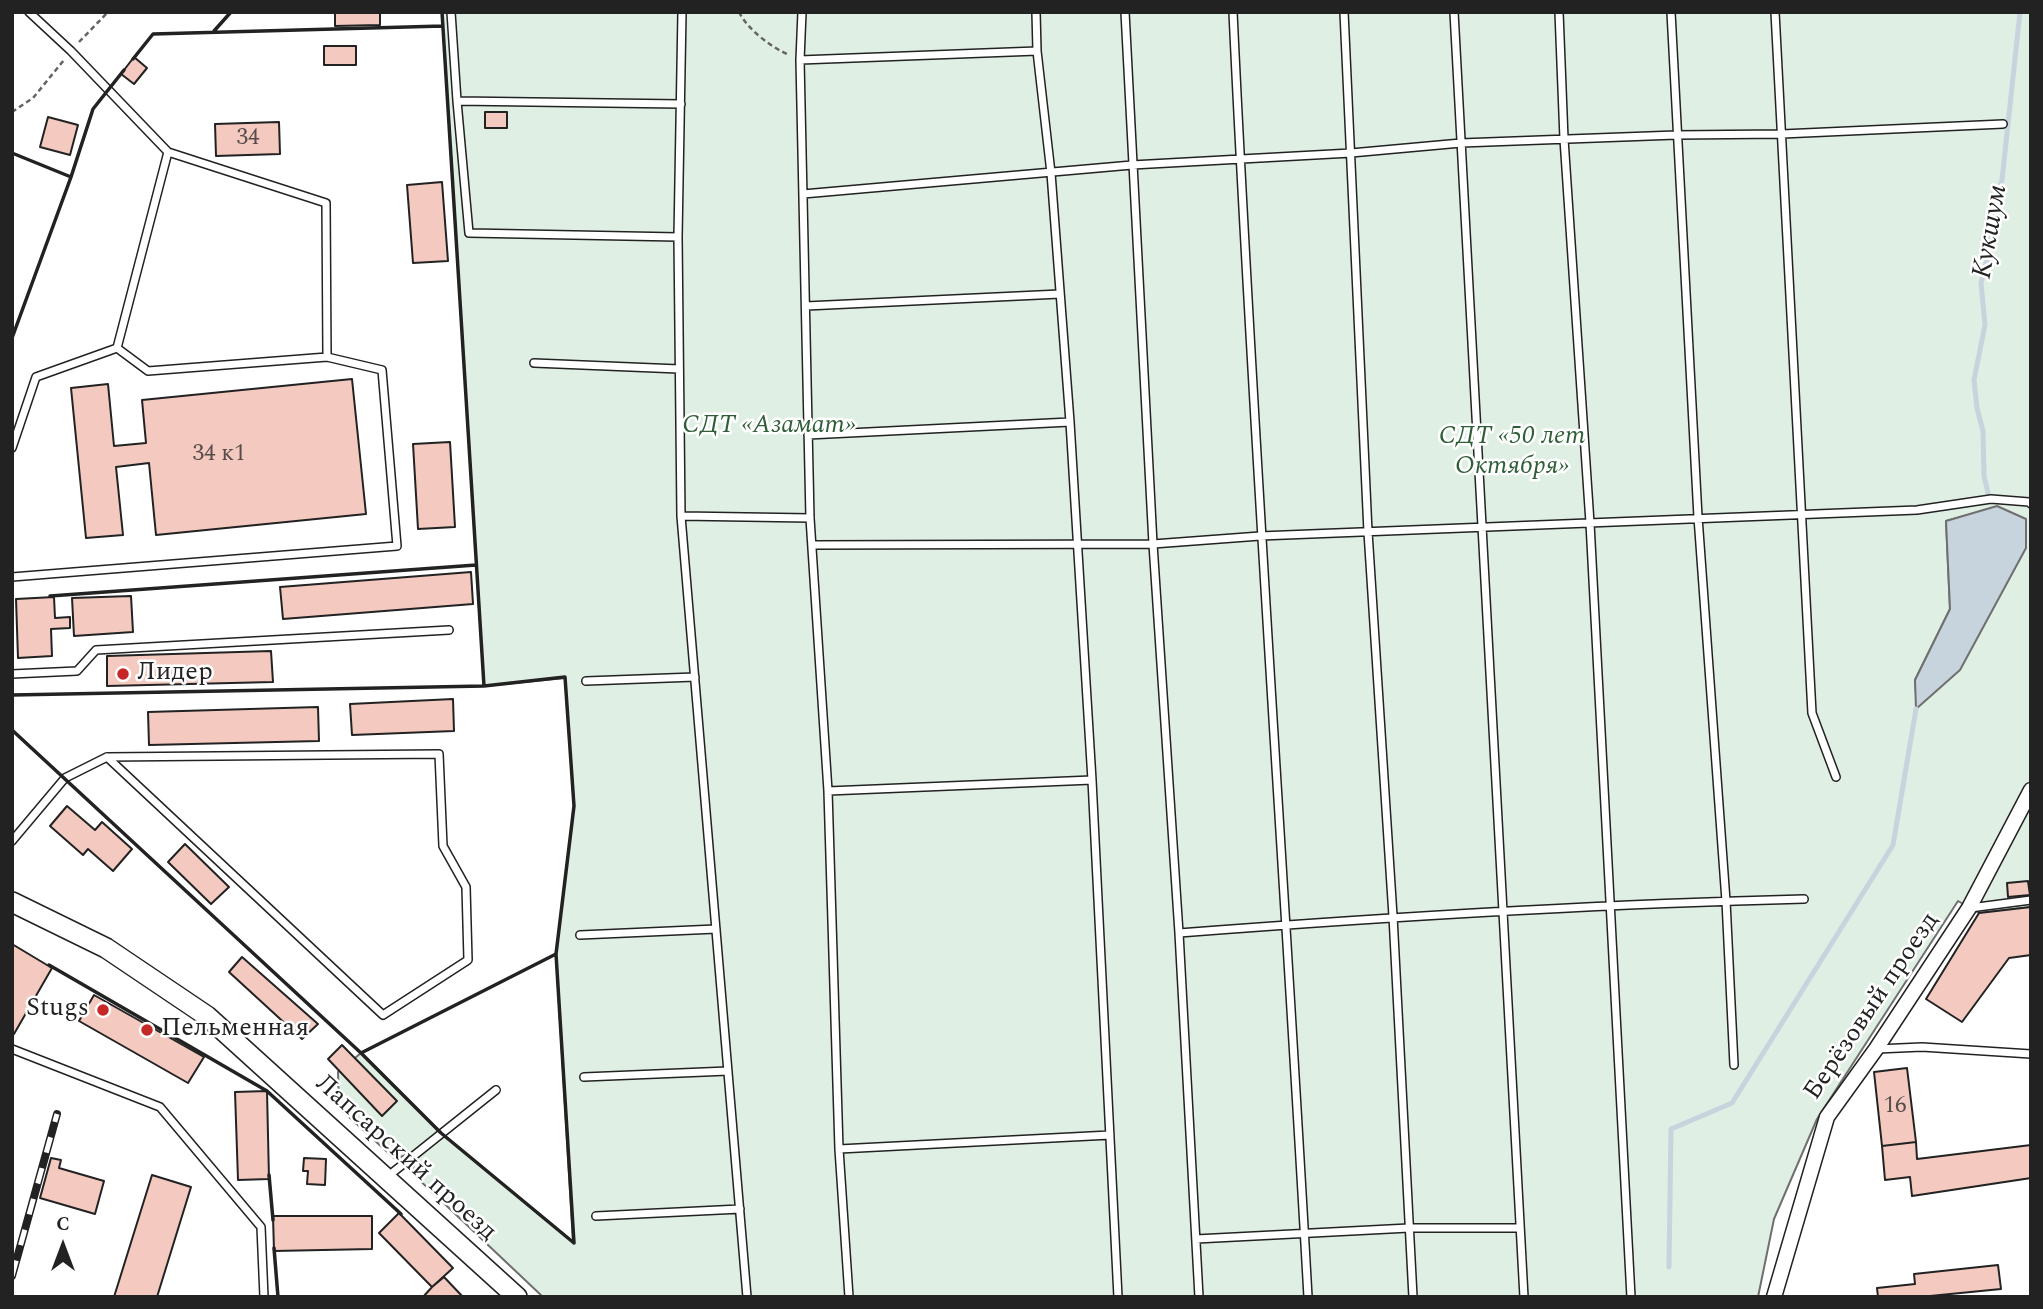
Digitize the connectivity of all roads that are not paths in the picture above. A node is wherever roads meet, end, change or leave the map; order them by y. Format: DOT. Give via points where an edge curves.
graph roads {
  1 [pos="29,12"];
  2 [pos="451,12"];
  3 [pos="682,12"];
  4 [pos="802,12"];
  5 [pos="1036,12"];
  6 [pos="1125,12"];
  7 [pos="1233,12"];
  8 [pos="1344,12"];
  9 [pos="1454,12"];
  10 [pos="1559,12"];
  11 [pos="1671,12"];
  12 [pos="1776,13"];
  13 [pos="1037,51"];
  14 [pos="800,60"];
  15 [pos="457,101"];
  16 [pos="681,104"];
  17 [pos="2003,124"];
  18 [pos="1782,134"];
  19 [pos="1676,135"];
  20 [pos="1564,139"];
  21 [pos="1461,143"];
  22 [pos="168,152"];
  23 [pos="1351,153"];
  24 [pos="1240,160"];
  25 [pos="1132,165"];
  26 [pos="1051,173"];
  27 [pos="803,194"];
  28 [pos="678,237"];
  29 [pos="1060,295"];
  30 [pos="806,306"];
  31 [pos="117,348"];
  32 [pos="327,357"];
  33 [pos="534,363"];
  34 [pos="679,369"];
  35 [pos="1070,422"];
  36 [pos="808,435"];
  37 [pos="12,448"];
  38 [pos="2031,504"];
  39 [pos="1803,514"];
  40 [pos="681,516"];
  41 [pos="810,517"];
  42 [pos="1698,517"];
  43 [pos="1590,523"];
  44 [pos="1482,528"];
  45 [pos="1368,532"];
  46 [pos="1260,536"];
  47 [pos="1077,543"];
  48 [pos="1153,544"];
  49 [pos="813,545"];
  50 [pos="12,577"];
  51 [pos="449,630"];
  52 [pos="12,674"];
  53 [pos="695,677"];
  54 [pos="586,681"];
  55 [pos="107,757"];
  56 [pos="1836,777"];
  57 [pos="1092,780"];
  58 [pos="828,791"];
  59 [pos="2030,793"];
  60 [pos="12,841"];
  61 [pos="1804,899"];
  62 [pos="2031,900"];
  63 [pos="1726,901"];
  64 [pos="12,902"];
  65 [pos="1610,905"];
  66 [pos="1969,908"];
  67 [pos="1502,912"];
  68 [pos="1393,916"];
  69 [pos="1287,924"];
  70 [pos="716,929"];
  71 [pos="1179,933"];
  72 [pos="580,935"];
  73 [pos="12,1049"];
  74 [pos="1876,1049"];
  75 [pos="2031,1054"];
  76 [pos="1734,1065"];
  77 [pos="728,1071"];
  78 [pos="584,1077"];
  79 [pos="496,1090"];
  80 [pos="1110,1135"];
  81 [pos="839,1149"];
  82 [pos="387,1177"];
  83 [pos="740,1209"];
  84 [pos="596,1216"];
  85 [pos="1409,1228"];
  86 [pos="1520,1228"];
  87 [pos="1304,1233"];
  88 [pos="1196,1239"];
  89 [pos="264,1297"];
  90 [pos="517,1297"];
  91 [pos="747,1297"];
  92 [pos="849,1297"];
  93 [pos="1118,1297"];
  94 [pos="1199,1297"];
  95 [pos="1308,1297"];
  96 [pos="1413,1297"];
  97 [pos="1524,1297"];
  98 [pos="1631,1297"];
  99 [pos="1774,1297"];
  1 -- 22 [label="lane"];
  2 -- 15 [label="lane"];
  3 -- 16 [label="lane"];
  4 -- 14 [label="lane"];
  5 -- 13 [label="lane"];
  6 -- 25 [label="lane"];
  7 -- 24 [label="lane"];
  8 -- 23 [label="lane"];
  9 -- 21 [label="lane"];
  10 -- 20 [label="lane"];
  11 -- 19 [label="lane"];
  12 -- 18 [label="lane"];
  13 -- 14 [label="lane"];
  13 -- 26 [label="lane"];
  14 -- 27 [label="lane"];
  15 -- 16 [label="lane"];
  15 -- 28 [label="lane" via="469,233"];
  16 -- 28 [label="lane"];
  17 -- 18 [label="lane"];
  18 -- 19 [label="lane"];
  18 -- 39 [label="lane"];
  19 -- 20 [label="lane"];
  19 -- 42 [label="lane"];
  20 -- 21 [label="lane"];
  20 -- 43 [label="lane"];
  21 -- 23 [label="lane"];
  21 -- 44 [label="lane"];
  22 -- 31 [label="lane"];
  22 -- 32 [label="lane" via="326,203"];
  23 -- 24 [label="lane"];
  23 -- 45 [label="lane"];
  24 -- 25 [label="lane"];
  24 -- 46 [label="lane"];
  25 -- 26 [label="lane"];
  25 -- 48 [label="lane"];
  26 -- 27 [label="lane"];
  26 -- 29 [label="lane"];
  27 -- 30 [label="lane"];
  28 -- 34 [label="lane"];
  29 -- 30 [label="lane"];
  29 -- 35 [label="lane"];
  30 -- 36 [label="lane"];
  31 -- 32 [label="lane" via="148,371"];
  31 -- 37 [label="lane" via="36,377"];
  32 -- 50 [label="lane" via="382,370 397,546"];
  33 -- 34 [label="lane"];
  34 -- 40 [label="lane"];
  35 -- 36 [label="lane"];
  35 -- 47 [label="lane"];
  36 -- 41 [label="lane"];
  38 -- 39 [label="lane" via="1991,499 1917,510"];
  39 -- 42 [label="lane"];
  39 -- 56 [label="lane" via="1812,713"];
  40 -- 41 [label="lane"];
  40 -- 53 [label="lane"];
  41 -- 49 [label="lane"];
  42 -- 43 [label="lane"];
  42 -- 63 [label="lane"];
  43 -- 44 [label="lane"];
  43 -- 65 [label="lane"];
  44 -- 45 [label="lane"];
  44 -- 67 [label="lane"];
  45 -- 46 [label="lane"];
  45 -- 68 [label="lane"];
  46 -- 48 [label="lane"];
  46 -- 69 [label="lane"];
  47 -- 48 [label="lane"];
  47 -- 49 [label="lane"];
  47 -- 57 [label="lane"];
  48 -- 71 [label="lane"];
  49 -- 58 [label="lane"];
  51 -- 52 [label="lane" via="96,650 77,671"];
  53 -- 54 [label="lane"];
  53 -- 70 [label="lane"];
  55 -- 55 [label="lane" via="439,754 443,846 466,887 468,960 383,1015"];
  55 -- 60 [label="lane" via="65,778"];
  57 -- 58 [label="lane"];
  57 -- 80 [label="lane"];
  58 -- 81 [label="lane"];
  59 -- 66 [label="street, Берёзовый проезд"];
  61 -- 63 [label="lane"];
  62 -- 66 [label="lane"];
  63 -- 65 [label="lane"];
  63 -- 76 [label="lane"];
  64 -- 82 [label="street, Лапсарский проезд" via="106,948 207,1017"];
  65 -- 67 [label="lane"];
  65 -- 98 [label="lane"];
  66 -- 74 [label="street, Берёзовый проезд"];
  67 -- 68 [label="lane"];
  67 -- 86 [label="lane"];
  68 -- 69 [label="lane"];
  68 -- 85 [label="lane"];
  69 -- 71 [label="lane"];
  69 -- 87 [label="lane"];
  70 -- 72 [label="lane"];
  70 -- 77 [label="lane"];
  71 -- 88 [label="lane"];
  73 -- 89 [label="lane" via="160,1107 261,1227"];
  74 -- 75 [label="lane"];
  74 -- 99 [label="street, Берёзовый проезд" via="1827,1117"];
  77 -- 78 [label="lane"];
  77 -- 83 [label="lane"];
  79 -- 82 [label="lane"];
  80 -- 81 [label="lane"];
  80 -- 93 [label="lane"];
  81 -- 92 [label="lane"];
  82 -- 90 [label="street, Лапсарский проезд"];
  83 -- 84 [label="lane"];
  83 -- 91 [label="lane"];
  85 -- 86 [label="lane"];
  85 -- 87 [label="lane"];
  85 -- 96 [label="lane"];
  86 -- 97 [label="lane"];
  87 -- 88 [label="lane"];
  87 -- 95 [label="lane"];
  88 -- 94 [label="lane"];
}
